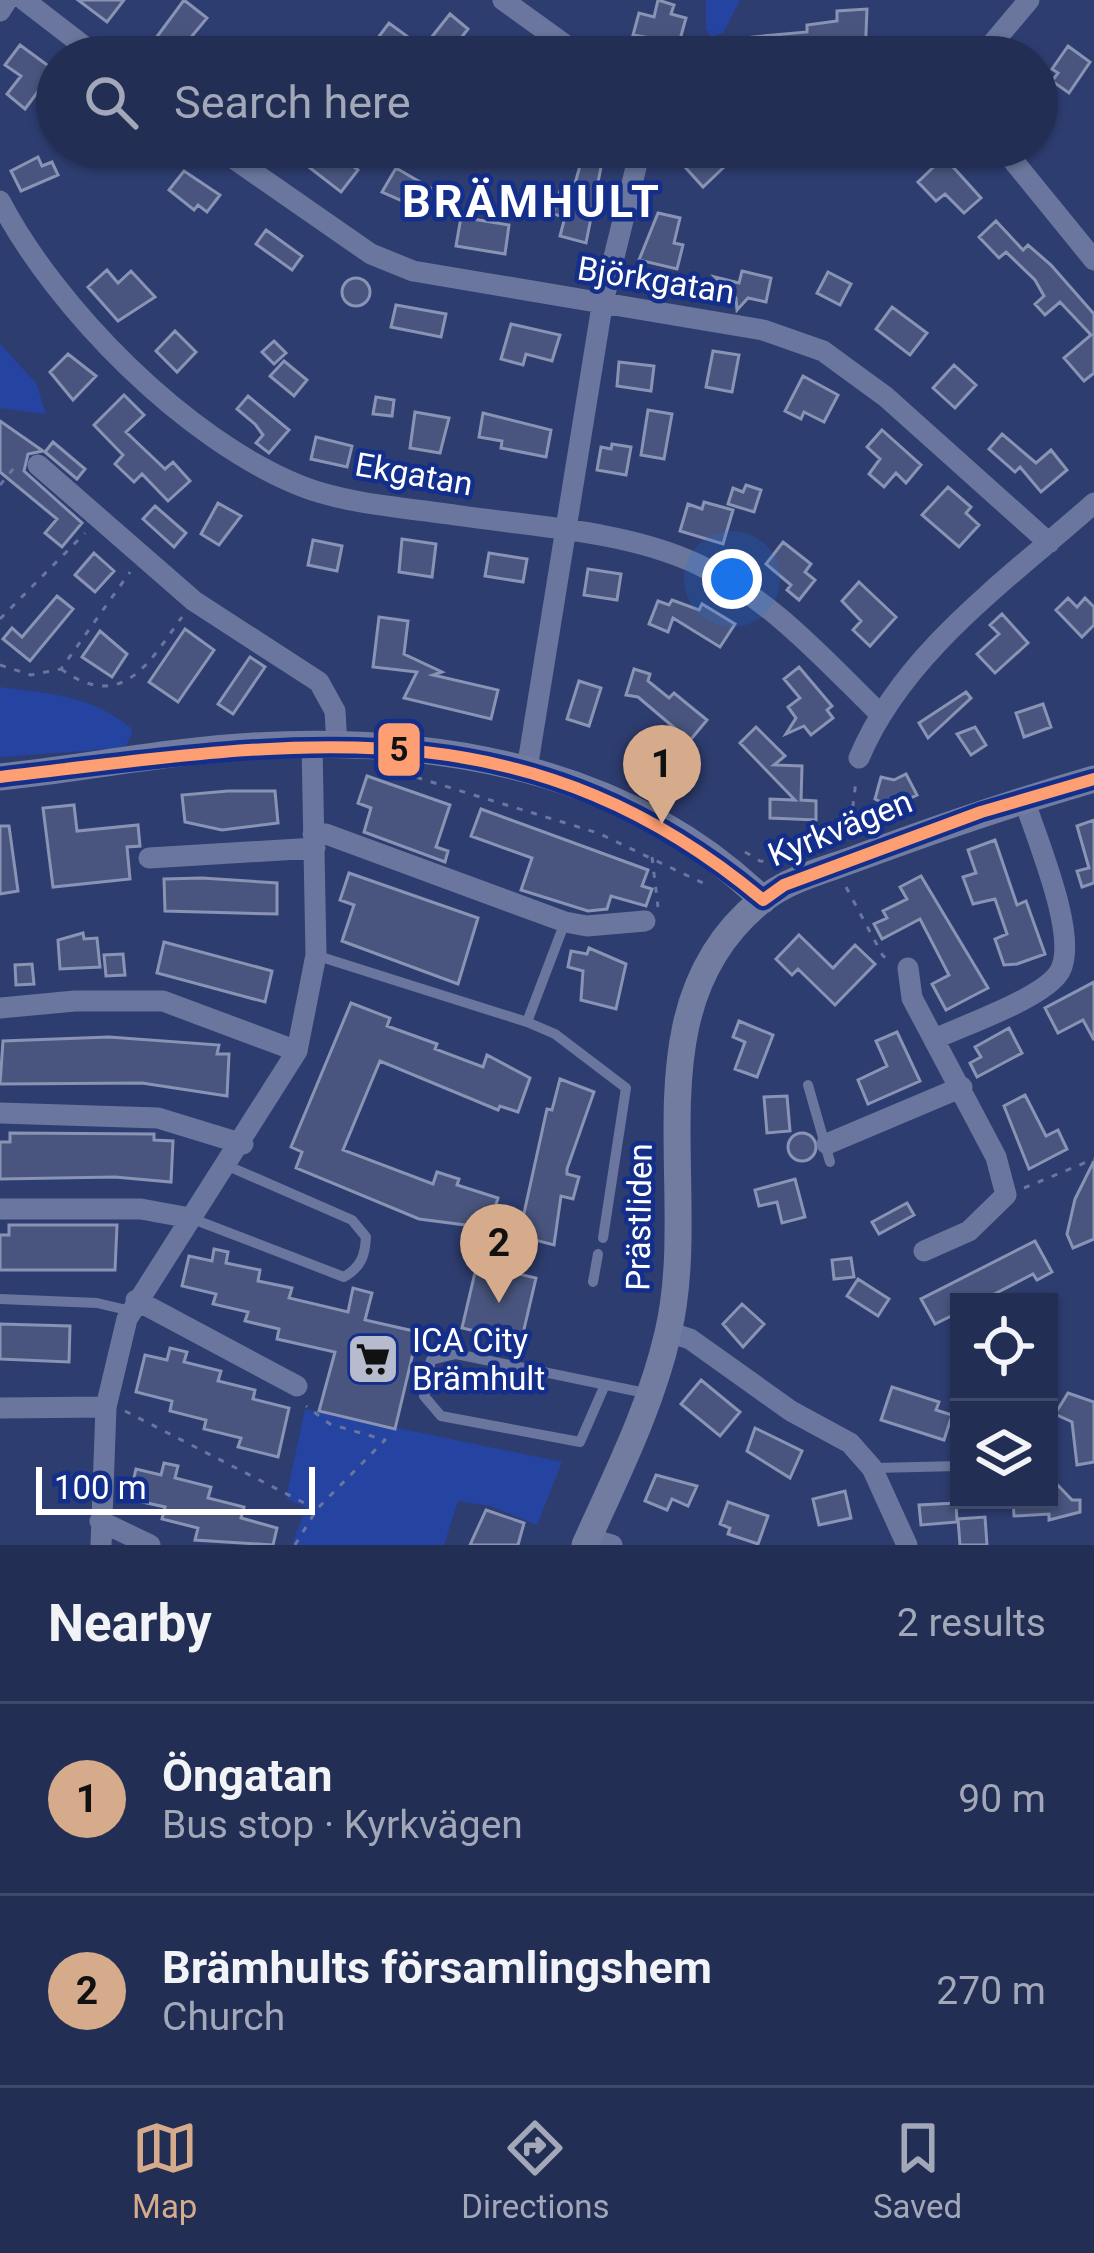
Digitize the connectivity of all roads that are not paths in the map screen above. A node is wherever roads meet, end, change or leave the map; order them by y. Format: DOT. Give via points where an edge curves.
graph roads {
  1 [pos="8,0"];
  2 [pos="24,0"];
  3 [pos="1029,0"];
  4 [pos="516,4"];
  5 [pos="0,11"];
  6 [pos="71,36"];
  7 [pos="556,36"];
  8 [pos="999,36"];
  9 [pos="248,168"];
  10 [pos="636,168"];
  11 [pos="1019,168"];
  12 [pos="0,201"];
  13 [pos="1094,260"];
  14 [pos="602,306"];
  15 [pos="38,465"];
  16 [pos="1094,503"];
  17 [pos="563,530"];
  18 [pos="1049,544"];
  19 [pos="878,712"];
  20 [pos="324,746"];
  21 [pos="859,758"];
  22 [pos="527,769"];
  23 [pos="0,777"];
  24 [pos="1094,778"];
  25 [pos="1024,799"];
  26 [pos="314,841"];
  27 [pos="149,858"];
  28 [pos="763,900"];
  29 [pos="646,921"];
  30 [pos="565,922"];
  31 [pos="316,955"];
  32 [pos="908,968"];
  33 [pos="0,1008"];
  34 [pos="527,1022"];
  35 [pos="937,1037"];
  36 [pos="297,1051"];
  37 [pos="808,1085"];
  38 [pos="962,1088"];
  39 [pos="0,1113"];
  40 [pos="243,1144"];
  41 [pos="829,1153"];
  42 [pos="228,1166"];
  43 [pos="0,1208"];
  44 [pos="190,1218"];
  45 [pos="603,1238"];
  46 [pos="924,1251"];
  47 [pos="598,1255"];
  48 [pos="593,1282"];
  49 [pos="0,1299"];
  50 [pos="134,1305"];
  51 [pos="668,1333"];
  52 [pos="296,1386"];
  53 [pos="604,1388"];
  54 [pos="650,1394"];
  55 [pos="106,1407"];
  56 [pos="0,1408"];
  57 [pos="950,1466"];
  58 [pos="872,1468"];
  59 [pos="100,1521"];
  60 [pos="595,1543"];
  61 [pos="101,1545"];
  62 [pos="150,1545"];
  63 [pos="908,1545"];
  1 -- 5 [label="street"];
  2 -- 6 [label="street"];
  3 -- 8 [label="street"];
  4 -- 7 [label="street"];
  9 -- 14 [label="street, Björkgatan" via="371,254 412,272"];
  10 -- 14 [label="street"];
  11 -- 13 [label="street"];
  12 -- 17 [label="street, Ekgatan" via="55,286 206,435 302,487"];
  14 -- 17 [label="street"];
  14 -- 18 [label="street, Björkgatan" via="763,330 823,351"];
  15 -- 20 [label="street" via="194,601 319,682 335,711"];
  16 -- 18 [label="street"];
  17 -- 19 [label="street, Ekgatan" via="663,550 755,596"];
  17 -- 22 [label="street"];
  18 -- 19 [label="street"];
  19 -- 21 [label="street"];
  20 -- 22 [label="street, Kyrkvägen"];
  20 -- 23 [label="street, Kyrkvägen" via="251,746"];
  20 -- 26 [label="street"];
  22 -- 28 [label="street, Kyrkvägen" via="585,784 662,824"];
  24 -- 25 [label="street, Kyrkvägen"];
  25 -- 28 [label="street, Kyrkvägen" via="784,885"];
  25 -- 35 [label="street" via="1067,944 1060,973"];
  26 -- 27 [label="street"];
  26 -- 30 [label="street" via="326,834"];
  26 -- 31 [label="street"];
  28 -- 51 [label="street, Prästliden" via="730,928 690,1003 677,1092"];
  29 -- 30 [label="street"];
  30 -- 34 [label="lane"];
  31 -- 34 [label="lane"];
  31 -- 36 [label="street"];
  32 -- 35 [label="street" via="912,998"];
  33 -- 36 [label="street" via="163,1001"];
  34 -- 45 [label="lane" via="626,1088"];
  35 -- 38 [label="street"];
  36 -- 40 [label="street"];
  37 -- 41 [label="lane"];
  38 -- 41 [label="street"];
  38 -- 46 [label="street" via="1006,1195 969,1231"];
  39 -- 40 [label="street" via="158,1118"];
  40 -- 42 [label="street"];
  42 -- 44 [label="street"];
  42 -- 44 [label="lane" via="352,1220 366,1237 356,1270 344,1276"];
  43 -- 44 [label="street" via="141,1209"];
  44 -- 50 [label="street"];
  47 -- 48 [label="lane"];
  49 -- 50 [label="lane"];
  50 -- 52 [label="street"];
  50 -- 55 [label="street"];
  51 -- 54 [label="street, Prästliden"];
  51 -- 58 [label="street" via="850,1443"];
  53 -- 53 [label="lane" via="456,1354 431,1360 424,1396 441,1415 580,1442"];
  53 -- 54 [label="lane"];
  54 -- 60 [label="street, Prästliden"];
  55 -- 56 [label="street"];
  55 -- 59 [label="street"];
  57 -- 58 [label="lane"];
  58 -- 63 [label="street"];
  59 -- 61 [label="street"];
  59 -- 62 [label="street"];
}
